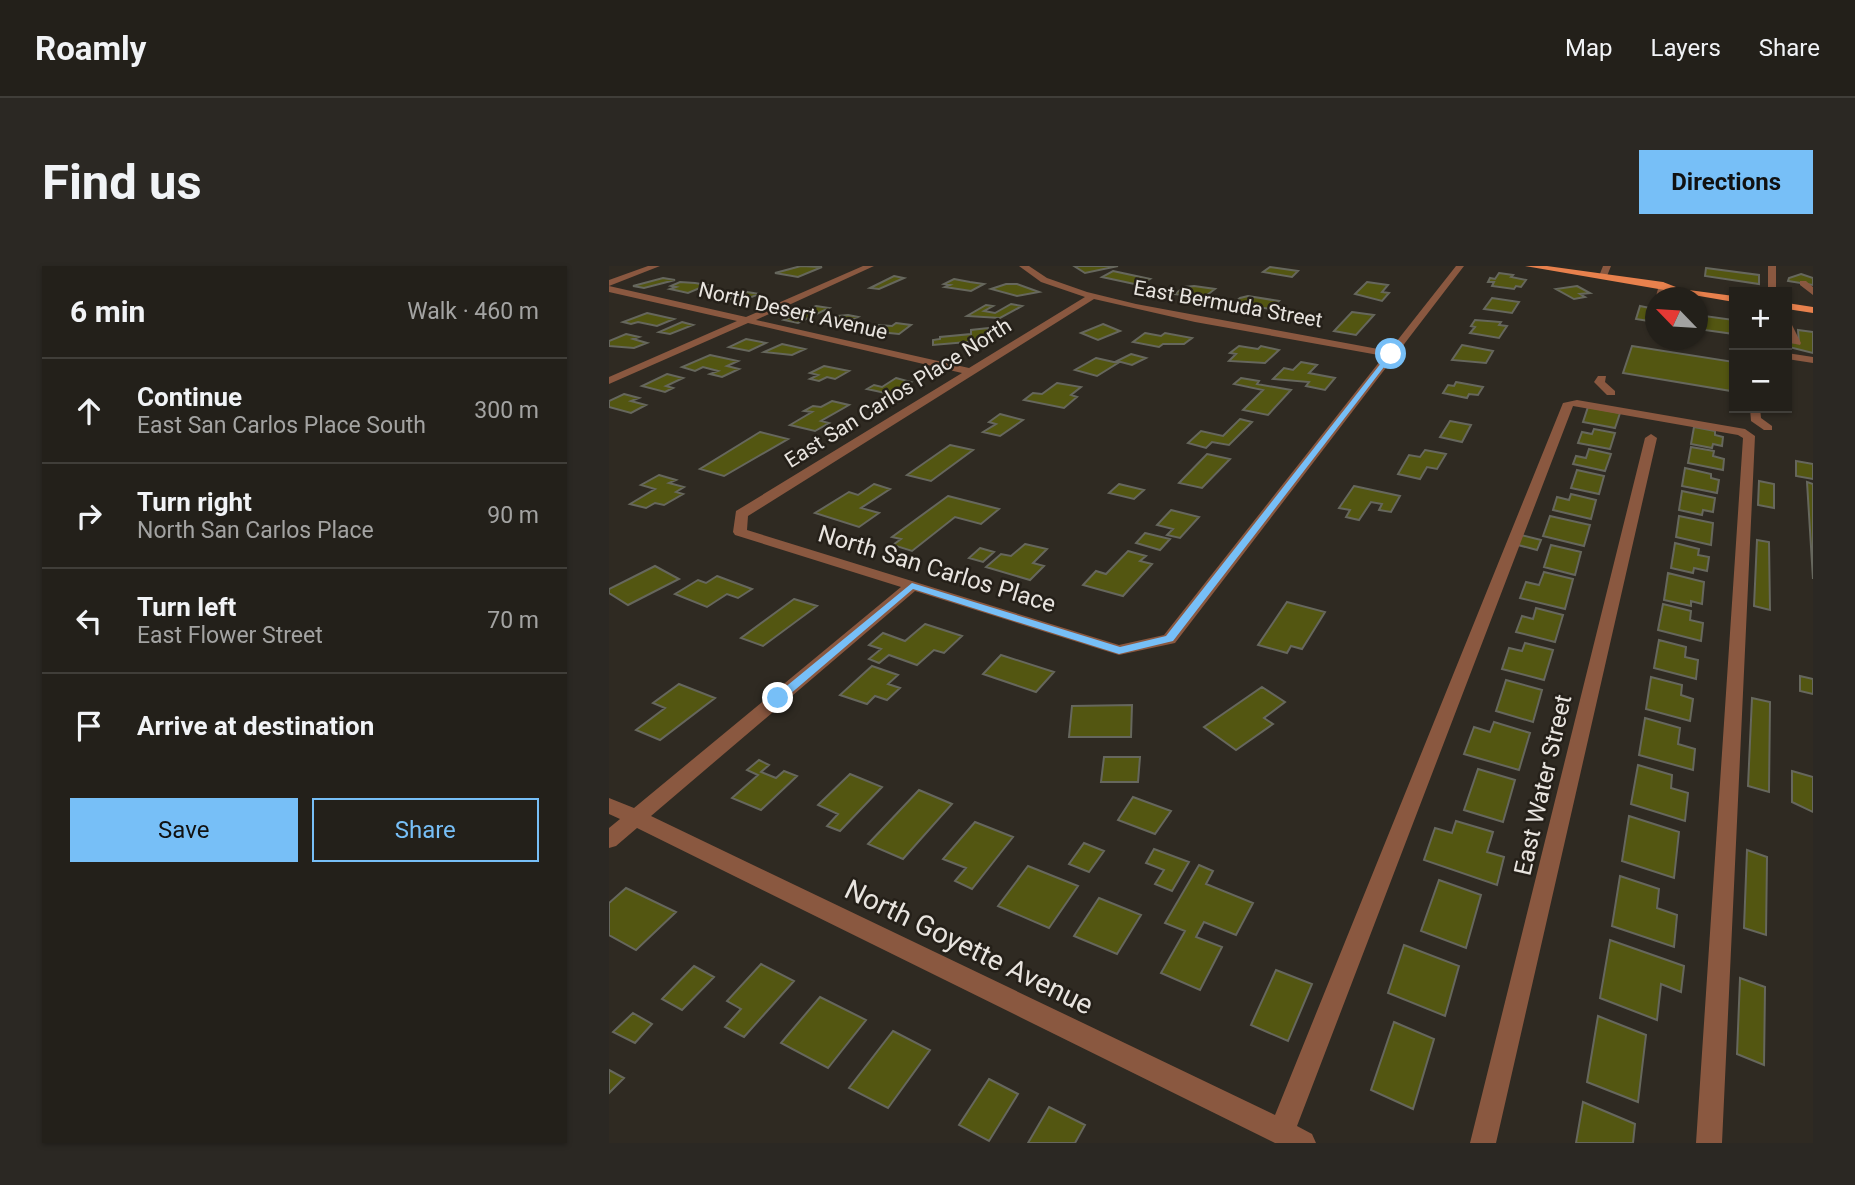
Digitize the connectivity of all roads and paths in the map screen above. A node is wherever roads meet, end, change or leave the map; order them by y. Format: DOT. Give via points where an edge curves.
graph roads {
  1 [pos="656,266"];
  2 [pos="870,266"];
  3 [pos="1023,266"];
  4 [pos="1459,266"];
  5 [pos="1529,266"];
  6 [pos="1537,266"];
  7 [pos="1607,266"];
  8 [pos="1772,269"];
  9 [pos="1553,270"];
  10 [pos="1590,270"];
  11 [pos="1760,270"];
  12 [pos="1603,276"];
  13 [pos="609,283"];
  14 [pos="1803,283"];
  15 [pos="1663,285"];
  16 [pos="1772,287"];
  17 [pos="609,289"];
  18 [pos="1729,291"];
  19 [pos="1813,292"];
  20 [pos="1091,297"];
  21 [pos="1729,298"];
  22 [pos="1792,300"];
  23 [pos="1813,302"];
  24 [pos="1792,307"];
  25 [pos="1813,310"];
  26 [pos="745,321"];
  27 [pos="1792,350"];
  28 [pos="1391,354"];
  29 [pos="1813,360"];
  30 [pos="969,371"];
  31 [pos="1602,377"];
  32 [pos="609,381"];
  33 [pos="1611,393"];
  34 [pos="1755,413"];
  35 [pos="1768,428"];
  36 [pos="1651,438"];
  37 [pos="740,532"];
  38 [pos="912,586"];
  39 [pos="609,805"];
  40 [pos="636,817"];
  41 [pos="609,840"];
  42 [pos="1281,1132"];
  43 [pos="1303,1143"];
  44 [pos="1483,1143"];
  45 [pos="1709,1143"];
  1 -- 13 [label="street"];
  2 -- 26 [label="street"];
  3 -- 20 [label="street, East Bermuda Street" via="1042,279"];
  4 -- 28 [label="street"];
  5 -- 9 [label="main road"];
  6 -- 9 [label="street"];
  7 -- 12 [label="street"];
  8 -- 11 [label="street"];
  8 -- 16 [label="street"];
  9 -- 10 [label="main road"];
  10 -- 12 [label="main road"];
  12 -- 15 [label="main road"];
  14 -- 19 [label="street"];
  15 -- 18 [label="main road"];
  15 -- 21 [label="main road"];
  17 -- 26 [label="street, North Desert Avenue"];
  20 -- 28 [label="street, East Bermuda Street"];
  20 -- 30 [label="street, East San Carlos Place North"];
  22 -- 23 [label="main road"];
  24 -- 25 [label="main road"];
  26 -- 30 [label="street, North Desert Avenue"];
  26 -- 32 [label="street"];
  27 -- 29 [label="street"];
  28 -- 38 [label="street, North San Carlos Place" via="1169,639 1119,650"];
  30 -- 37 [label="street, East San Carlos Place North" via="741,514"];
  31 -- 33 [label="street" via="1599,382"];
  34 -- 35 [label="street" via="1755,419"];
  36 -- 44 [label="street, East Water Street"];
  37 -- 38 [label="street, North San Carlos Place"];
  38 -- 40 [label="street"];
  39 -- 40 [label="street, North Goyette Avenue"];
  40 -- 41 [label="street"];
  40 -- 42 [label="street, North Goyette Avenue"];
  42 -- 43 [label="street, North Goyette Avenue"];
  42 -- 45 [label="street" via="1569,403 1577,403 1749,436"];
}
